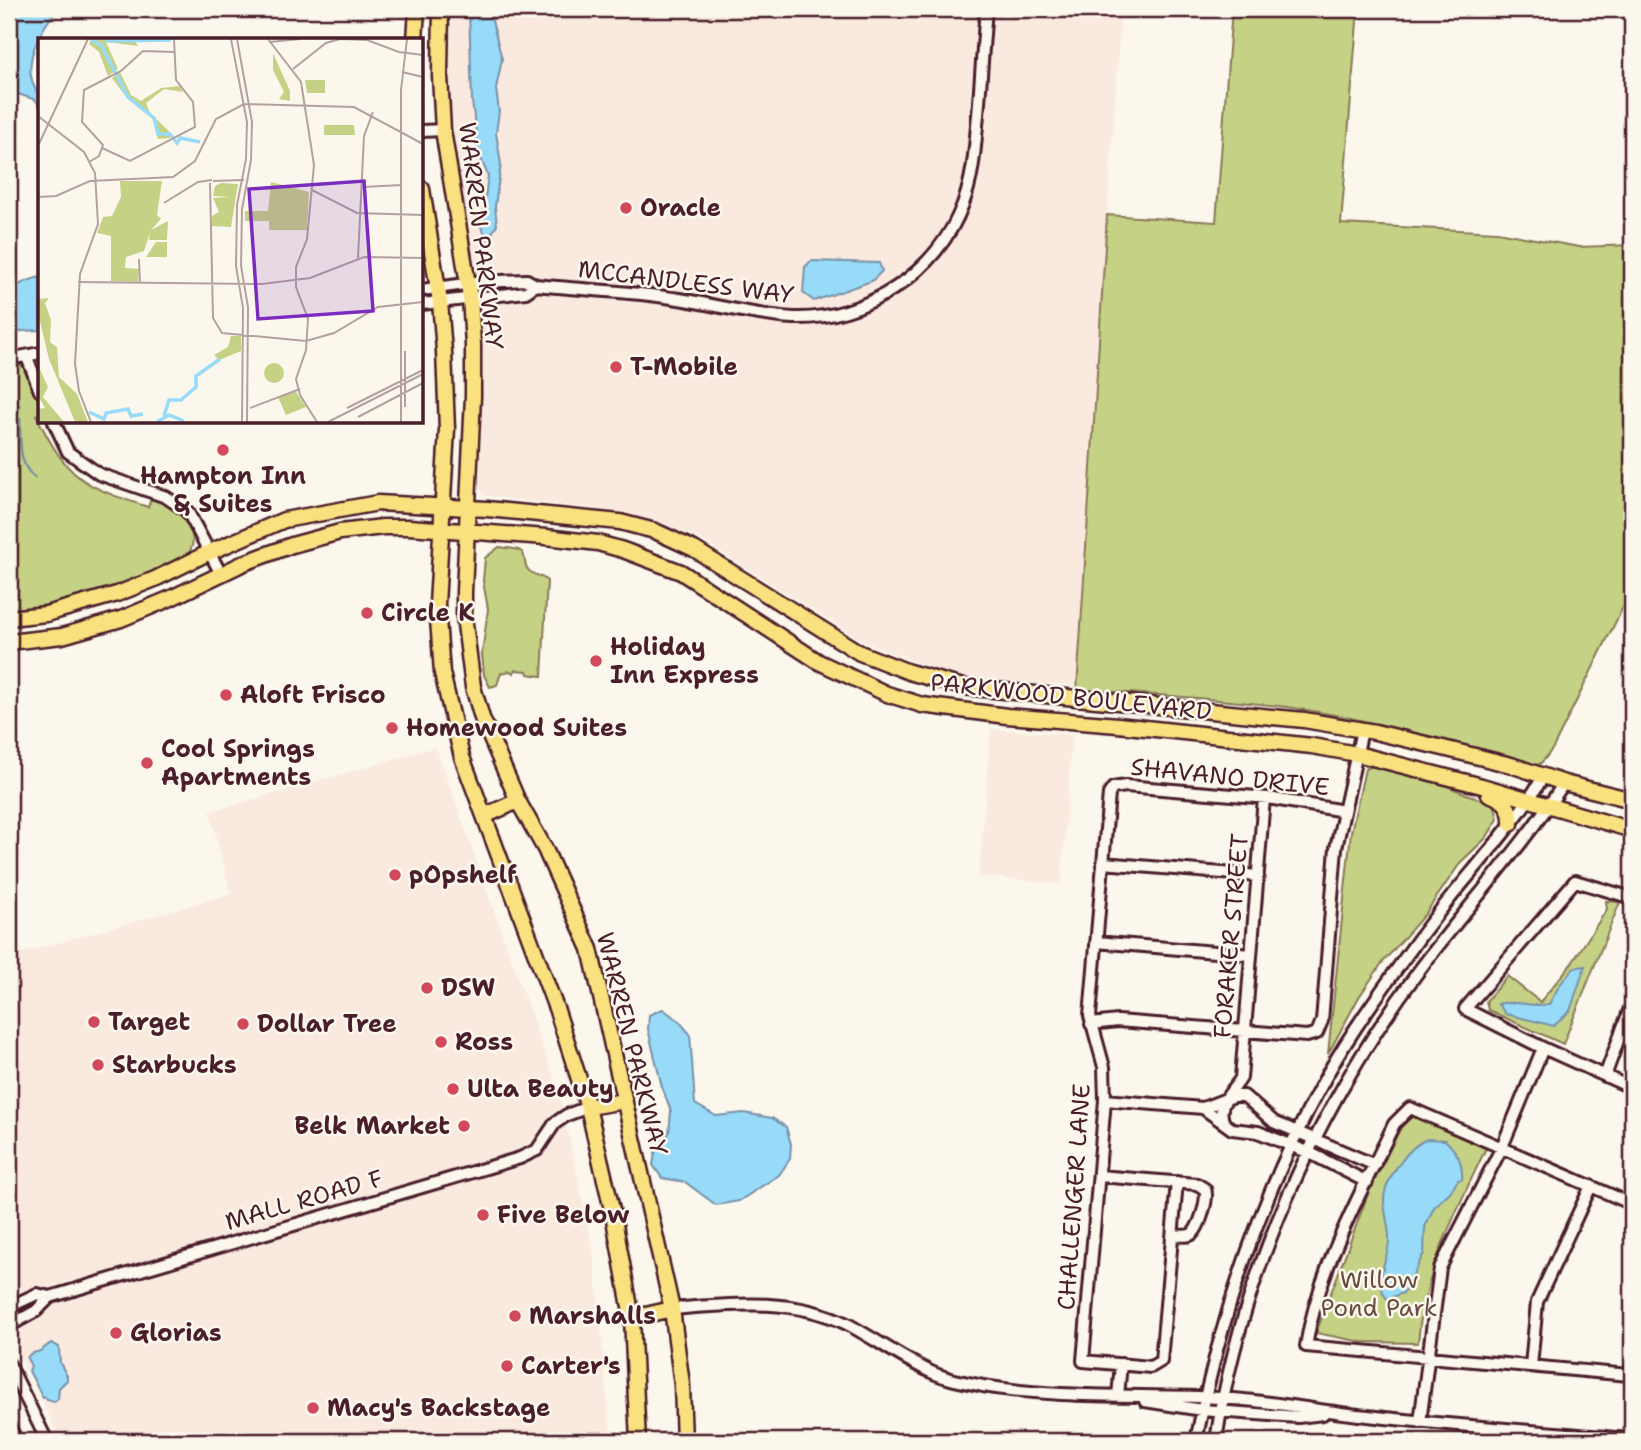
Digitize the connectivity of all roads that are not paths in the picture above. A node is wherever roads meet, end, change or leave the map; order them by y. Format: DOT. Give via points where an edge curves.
graph roads {
  1 [pos="418,9"];
  2 [pos="441,9"];
  3 [pos="986,9"];
  4 [pos="415,38"];
  5 [pos="443,130"];
  6 [pos="424,131"];
  7 [pos="424,201"];
  8 [pos="467,282"];
  9 [pos="536,285"];
  10 [pos="424,291"];
  11 [pos="439,295"];
  12 [pos="470,298"];
  13 [pos="424,303"];
  14 [pos="38,353"];
  15 [pos="27,356"];
  16 [pos="9,359"];
  17 [pos="38,386"];
  18 [pos="55,424"];
  19 [pos="442,506"];
  20 [pos="467,507"];
  21 [pos="440,529"];
  22 [pos="466,530"];
  23 [pos="694,549"];
  24 [pos="210,552"];
  25 [pos="681,572"];
  26 [pos="221,574"];
  27 [pos="9,618"];
  28 [pos="9,642"];
  29 [pos="860,653"];
  30 [pos="846,676"];
  31 [pos="1059,695"];
  32 [pos="1058,721"];
  33 [pos="1362,730"];
  34 [pos="1357,754"];
  35 [pos="1543,777"];
  36 [pos="1466,782"];
  37 [pos="1564,783"];
  38 [pos="1113,788"];
  39 [pos="1264,798"];
  40 [pos="1529,799"];
  41 [pos="1632,800"];
  42 [pos="518,801"];
  43 [pos="1549,805"];
  44 [pos="1344,811"];
  45 [pos="484,817"];
  46 [pos="1511,824"];
  47 [pos="1632,830"];
  48 [pos="1102,863"];
  49 [pos="1258,876"];
  50 [pos="1632,898"];
  51 [pos="1096,942"];
  52 [pos="1251,955"];
  53 [pos="1632,1003"];
  54 [pos="1091,1024"];
  55 [pos="1244,1032"];
  56 [pos="1543,1048"];
  57 [pos="1605,1076"];
  58 [pos="1241,1078"];
  59 [pos="1632,1088"];
  60 [pos="1226,1099"];
  61 [pos="1105,1100"];
  62 [pos="624,1101"];
  63 [pos="1252,1103"];
  64 [pos="588,1107"];
  65 [pos="1203,1108"];
  66 [pos="1224,1123"];
  67 [pos="1241,1130"];
  68 [pos="1299,1132"];
  69 [pos="1316,1140"];
  70 [pos="1292,1145"];
  71 [pos="1502,1147"];
  72 [pos="1310,1153"];
  73 [pos="1375,1165"];
  74 [pos="1099,1176"];
  75 [pos="1177,1182"];
  76 [pos="1367,1182"];
  77 [pos="1591,1186"];
  78 [pos="1632,1204"];
  79 [pos="1173,1235"];
  80 [pos="50,1297"];
  81 [pos="9,1307"];
  82 [pos="672,1309"];
  83 [pos="632,1318"];
  84 [pos="9,1326"];
  85 [pos="1428,1358"];
  86 [pos="9,1364"];
  87 [pos="1121,1364"];
  88 [pos="1531,1366"];
  89 [pos="1631,1371"];
  90 [pos="1118,1396"];
  91 [pos="1205,1398"];
  92 [pos="1222,1398"];
  93 [pos="1202,1410"];
  94 [pos="1221,1411"];
  95 [pos="1337,1413"];
  96 [pos="1420,1422"];
  97 [pos="9,1426"];
  98 [pos="1558,1437"];
  99 [pos="1632,1438"];
  100 [pos="17,1441"];
  101 [pos="47,1441"];
  102 [pos="638,1441"];
  103 [pos="684,1441"];
  104 [pos="1196,1441"];
  105 [pos="1216,1441"];
  1 -- 4 [label="main road"];
  2 -- 5 [label="main road, WARREN PARKWAY"];
  3 -- 9 [label="street, MCCANDLESS WAY" via="974,156 963,204 926,263 883,296 845,312 798,318 678,299"];
  5 -- 6 [label="street"];
  5 -- 8 [label="main road, WARREN PARKWAY"];
  7 -- 11 [label="main road, WARREN PARKWAY"];
  8 -- 9 [label="street, MCCANDLESS WAY" via="527,280"];
  8 -- 11 [label="street, MCCANDLESS WAY"];
  8 -- 12 [label="main road, WARREN PARKWAY"];
  9 -- 12 [label="street, MCCANDLESS WAY" via="526,292"];
  10 -- 11 [label="street"];
  11 -- 12 [label="street, MCCANDLESS WAY"];
  11 -- 13 [label="street"];
  11 -- 19 [label="main road, WARREN PARKWAY" via="447,429"];
  12 -- 20 [label="main road, WARREN PARKWAY" via="474,371"];
  14 -- 15 [label="street"];
  15 -- 16 [label="street"];
  15 -- 17 [label="street"];
  18 -- 24 [label="street" via="68,452 99,474 166,497 188,512"];
  19 -- 20 [label="main road, PARKWOOD BOULEVARD"];
  19 -- 21 [label="main road, WARREN PARKWAY"];
  19 -- 24 [label="main road, PARKWOOD BOULEVARD" via="364,504 284,520"];
  20 -- 22 [label="main road, WARREN PARKWAY"];
  20 -- 23 [label="main road, PARKWOOD BOULEVARD" via="620,522 655,531"];
  21 -- 22 [label="main road, PARKWOOD BOULEVARD"];
  21 -- 26 [label="main road, PARKWOOD BOULEVARD" via="383,527 340,533 292,545"];
  21 -- 45 [label="main road, WARREN PARKWAY" via="436,604 442,673 458,745"];
  22 -- 25 [label="main road, PARKWOOD BOULEVARD" via="598,543"];
  22 -- 42 [label="main road, WARREN PARKWAY" via="464,616 473,687 490,740"];
  23 -- 25 [label="main road"];
  23 -- 29 [label="main road, PARKWOOD BOULEVARD"];
  24 -- 26 [label="street"];
  24 -- 27 [label="main road, PARKWOOD BOULEVARD" via="117,594 46,614"];
  25 -- 30 [label="main road, PARKWOOD BOULEVARD"];
  26 -- 28 [label="main road, PARKWOOD BOULEVARD" via="111,623 62,636"];
  29 -- 30 [label="main road"];
  29 -- 31 [label="main road, PARKWOOD BOULEVARD" via="963,687"];
  30 -- 32 [label="main road, PARKWOOD BOULEVARD" via="922,705"];
  31 -- 32 [label="main road"];
  31 -- 33 [label="main road, PARKWOOD BOULEVARD"];
  32 -- 34 [label="main road, PARKWOOD BOULEVARD" via="1276,741"];
  33 -- 34 [label="street"];
  33 -- 35 [label="main road, PARKWOOD BOULEVARD" via="1511,765"];
  34 -- 36 [label="main road, PARKWOOD BOULEVARD"];
  34 -- 44 [label="street"];
  35 -- 37 [label="main road, PARKWOOD BOULEVARD"];
  35 -- 40 [label="street"];
  36 -- 40 [label="main road, PARKWOOD BOULEVARD"];
  36 -- 46 [label="main road" via="1505,803"];
  37 -- 41 [label="main road, PARKWOOD BOULEVARD"];
  37 -- 43 [label="street"];
  38 -- 39 [label="street, SHAVANO DRIVE"];
  38 -- 48 [label="street, CHALLENGER LANE"];
  39 -- 44 [label="street, SHAVANO DRIVE"];
  39 -- 49 [label="street, FORAKER STREET"];
  40 -- 43 [label="main road, PARKWOOD BOULEVARD"];
  40 -- 46 [label="street"];
  42 -- 45 [label="main road"];
  42 -- 62 [label="main road, WARREN PARKWAY" via="590,949"];
  43 -- 47 [label="main road, PARKWOOD BOULEVARD"];
  43 -- 69 [label="street" via="1390,1011"];
  44 -- 55 [label="street" via="1334,868 1322,1021 1317,1033 1307,1037"];
  45 -- 64 [label="main road, WARREN PARKWAY"];
  46 -- 68 [label="street" via="1419,939 1360,1024"];
  48 -- 49 [label="street"];
  48 -- 51 [label="street, CHALLENGER LANE"];
  49 -- 52 [label="street, FORAKER STREET"];
  50 -- 56 [label="street" via="1575,881 1465,1009"];
  51 -- 52 [label="street"];
  51 -- 54 [label="street, CHALLENGER LANE"];
  52 -- 55 [label="street, FORAKER STREET"];
  53 -- 57 [label="street"];
  54 -- 55 [label="street" via="1118,1021"];
  54 -- 61 [label="street, CHALLENGER LANE" via="1104,1067"];
  55 -- 58 [label="street, FORAKER STREET"];
  56 -- 57 [label="street"];
  56 -- 71 [label="street"];
  57 -- 59 [label="street"];
  58 -- 60 [label="street"];
  58 -- 63 [label="street, FORAKER STREET"];
  60 -- 63 [label="street" via="1239,1096"];
  60 -- 65 [label="street"];
  60 -- 66 [label="street" via="1220,1110"];
  61 -- 65 [label="street"];
  61 -- 74 [label="street, CHALLENGER LANE"];
  62 -- 64 [label="main road"];
  62 -- 82 [label="main road, WARREN PARKWAY"];
  63 -- 67 [label="street" via="1254,1120"];
  63 -- 68 [label="street" via="1271,1120"];
  64 -- 80 [label="street, MALL ROAD F" via="555,1123 537,1150 520,1158"];
  64 -- 83 [label="main road, WARREN PARKWAY"];
  65 -- 66 [label="street"];
  66 -- 67 [label="street"];
  67 -- 70 [label="street" via="1254,1130"];
  68 -- 69 [label="street"];
  68 -- 70 [label="street"];
  69 -- 72 [label="street"];
  69 -- 73 [label="street"];
  70 -- 72 [label="street"];
  70 -- 91 [label="street" via="1250,1244"];
  71 -- 73 [label="street" via="1410,1108 1394,1124"];
  71 -- 77 [label="street"];
  71 -- 85 [label="street" via="1440,1268"];
  72 -- 76 [label="street"];
  72 -- 92 [label="street" via="1258,1274"];
  73 -- 76 [label="street"];
  74 -- 75 [label="street"];
  74 -- 87 [label="street, CHALLENGER LANE" via="1083,1361"];
  75 -- 79 [label="street"];
  75 -- 79 [label="street" via="1202,1186 1208,1196 1193,1234"];
  76 -- 85 [label="street" via="1335,1247 1307,1346"];
  77 -- 78 [label="street"];
  77 -- 88 [label="street" via="1537,1301"];
  79 -- 87 [label="street" via="1163,1356 1151,1367"];
  80 -- 81 [label="street, MALL ROAD F" via="37,1294"];
  80 -- 84 [label="street, MALL ROAD F"];
  82 -- 83 [label="main road"];
  82 -- 90 [label="street" via="738,1303 808,1311 846,1324 951,1380 1011,1390"];
  82 -- 103 [label="main road, WARREN PARKWAY"];
  83 -- 102 [label="main road, WARREN PARKWAY"];
  85 -- 88 [label="street"];
  85 -- 96 [label="street"];
  86 -- 101 [label="street"];
  87 -- 90 [label="street"];
  88 -- 89 [label="street"];
  90 -- 91 [label="street"];
  90 -- 93 [label="street"];
  91 -- 92 [label="street"];
  91 -- 93 [label="street"];
  92 -- 94 [label="street"];
  92 -- 95 [label="street"];
  93 -- 94 [label="street"];
  93 -- 104 [label="street"];
  94 -- 95 [label="street" via="1298,1416"];
  94 -- 105 [label="street"];
  95 -- 96 [label="street"];
  96 -- 98 [label="street"];
  97 -- 100 [label="street"];
  98 -- 99 [label="street"];
}
